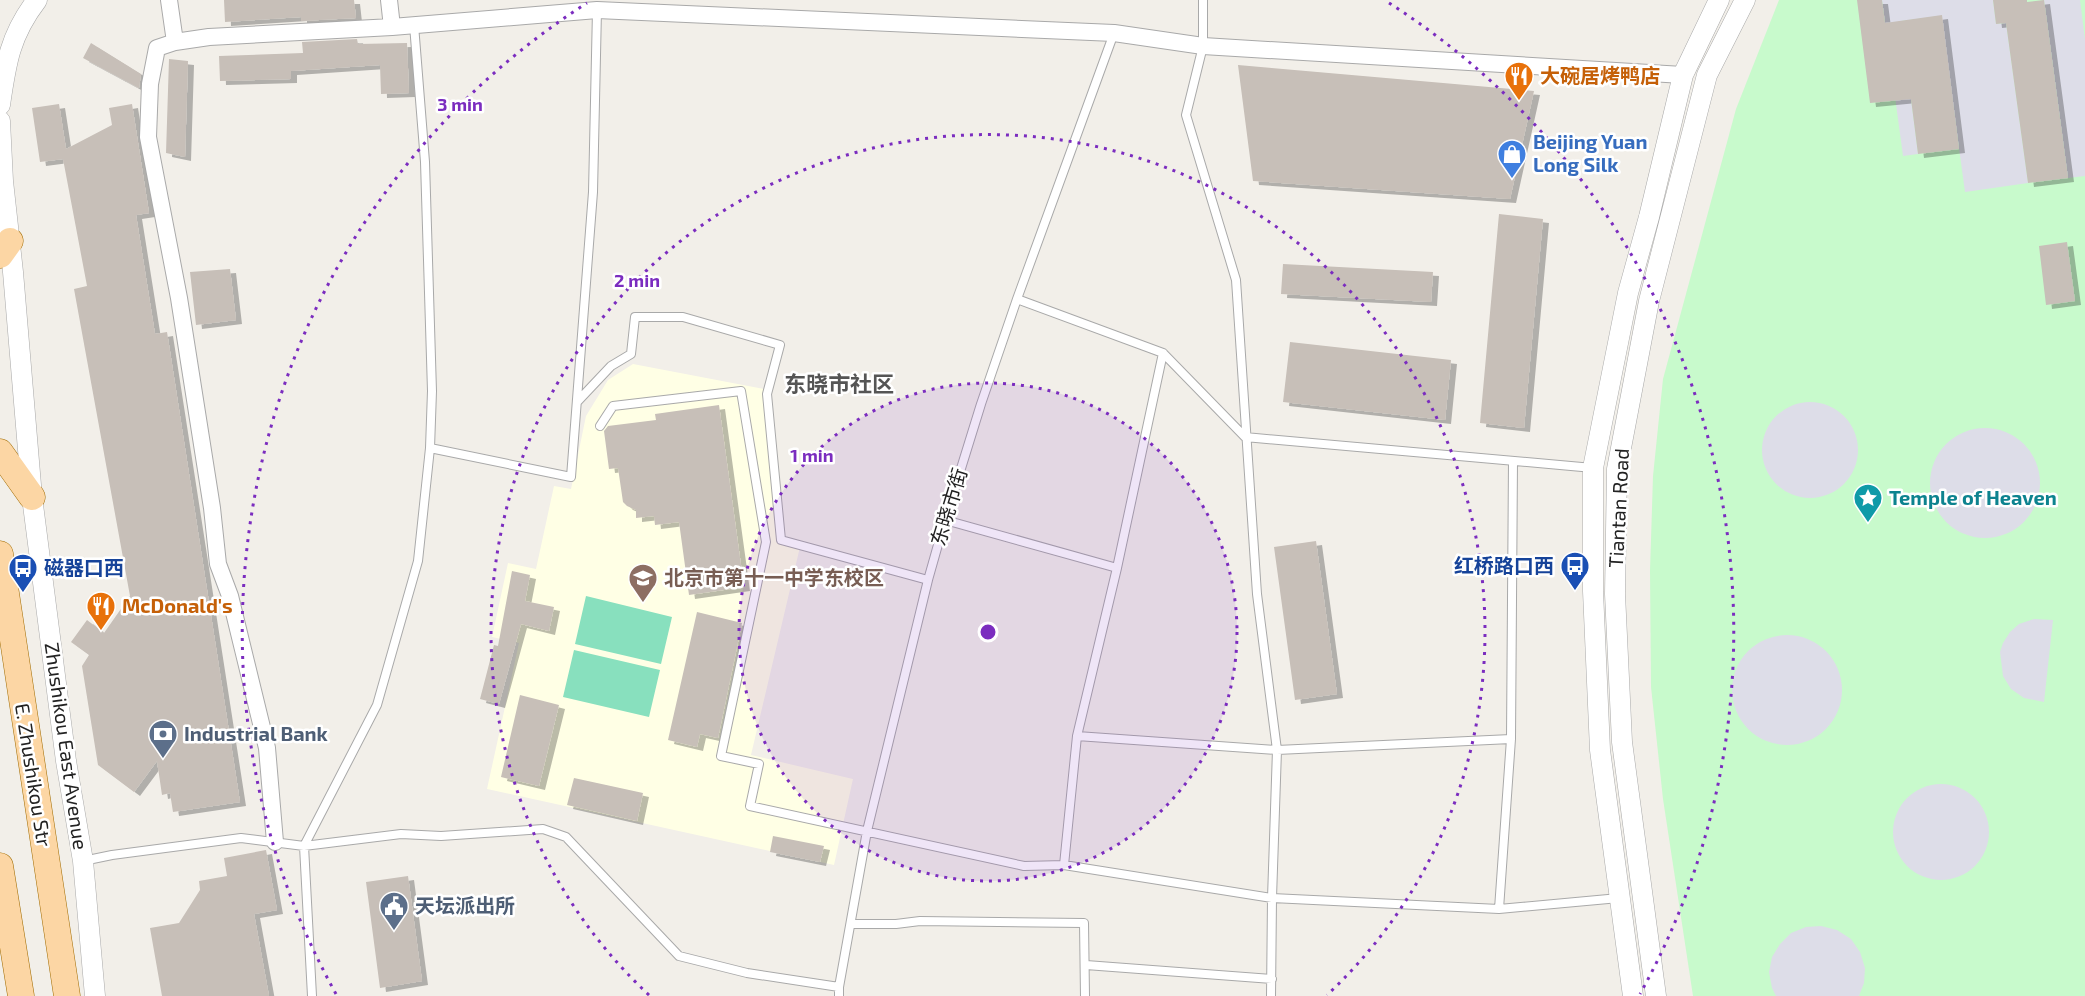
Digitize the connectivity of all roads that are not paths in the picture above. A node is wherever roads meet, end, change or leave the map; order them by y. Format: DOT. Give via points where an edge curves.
graph roads {
  1 [pos="37,0"];
  2 [pos="169,0"];
  3 [pos="389,0"];
  4 [pos="1203,0"];
  5 [pos="1719,0"];
  6 [pos="1745,0"];
  7 [pos="597,10"];
  8 [pos="414,24"];
  9 [pos="392,27"];
  10 [pos="1114,33"];
  11 [pos="174,42"];
  12 [pos="1203,46"];
  13 [pos="1683,75"];
  14 [pos="0,105"];
  15 [pos="0,121"];
  16 [pos="5,248"];
  17 [pos="1017,299"];
  18 [pos="1163,352"];
  19 [pos="577,402"];
  20 [pos="600,426"];
  21 [pos="1245,437"];
  22 [pos="430,448"];
  23 [pos="0,452"];
  24 [pos="1514,461"];
  25 [pos="1593,468"];
  26 [pos="32,497"];
  27 [pos="945,520"];
  28 [pos="781,540"];
  29 [pos="766,542"];
  30 [pos="0,554"];
  31 [pos="1117,568"];
  32 [pos="928,580"];
  33 [pos="1077,736"];
  34 [pos="1511,739"];
  35 [pos="1277,750"];
  36 [pos="867,831"];
  37 [pos="274,842"];
  38 [pos="304,846"];
  39 [pos="83,861"];
  40 [pos="1064,865"];
  41 [pos="0,866"];
  42 [pos="1272,898"];
  43 [pos="1619,898"];
  44 [pos="1499,909"];
  45 [pos="851,924"];
  46 [pos="1086,965"];
  47 [pos="1272,979"];
  48 [pos="839,991"];
  49 [pos="21,996"];
  50 [pos="67,996"];
  51 [pos="95,996"];
  52 [pos="312,996"];
  53 [pos="1085,996"];
  54 [pos="1271,996"];
  55 [pos="1633,996"];
  56 [pos="1656,996"];
  1 -- 14 [label="street" via="23,17 7,55"];
  2 -- 11 [label="street"];
  3 -- 9 [label="street"];
  4 -- 12 [label="lane"];
  5 -- 13 [label="street, Tiantan Road"];
  6 -- 56 [label="street, Tiantan Road" via="1707,75 1649,301 1617,469 1615,594 1622,742"];
  7 -- 8 [label="street"];
  7 -- 10 [label="street"];
  7 -- 19 [label="lane" via="593,192"];
  8 -- 9 [label="street"];
  8 -- 22 [label="lane" via="425,162"];
  9 -- 11 [label="street"];
  10 -- 12 [label="street"];
  10 -- 17 [label="lane, 东晓市街"];
  11 -- 37 [label="street" via="157,48 150,84 148,137 180,309 218,564 230,596 267,748"];
  12 -- 13 [label="street"];
  12 -- 21 [label="lane" via="1186,115 1236,280"];
  13 -- 25 [label="street, Tiantan Road" via="1628,293"];
  15 -- 16 [label="street, Zhushikou East Avenue"];
  16 -- 26 [label="street, Zhushikou East Avenue"];
  17 -- 18 [label="lane"];
  17 -- 27 [label="lane, 东晓市街"];
  18 -- 21 [label="lane"];
  18 -- 31 [label="lane"];
  19 -- 22 [label="lane" via="571,477"];
  19 -- 28 [label="lane" via="611,366 631,354 635,317 683,317 780,345 767,394"];
  20 -- 29 [label="lane" via="613,406 741,391"];
  21 -- 24 [label="lane"];
  21 -- 35 [label="lane" via="1257,594"];
  22 -- 38 [label="lane" via="418,561 377,705"];
  23 -- 26 [label="main road"];
  24 -- 25 [label="lane"];
  24 -- 34 [label="lane"];
  25 -- 43 [label="street, Tiantan Road" via="1593,591 1600,750"];
  26 -- 39 [label="street, Zhushikou East Avenue"];
  27 -- 31 [label="lane"];
  27 -- 32 [label="lane, 东晓市街"];
  28 -- 29 [label="lane"];
  28 -- 32 [label="lane"];
  29 -- 36 [label="lane" via="721,756 759,764 750,806"];
  30 -- 50 [label="main road, E. Zhushikou Str"];
  31 -- 33 [label="lane"];
  32 -- 36 [label="lane, 东晓市街"];
  33 -- 35 [label="lane"];
  33 -- 40 [label="lane"];
  34 -- 35 [label="lane"];
  34 -- 44 [label="lane"];
  35 -- 42 [label="lane"];
  36 -- 40 [label="lane" via="1024,866"];
  36 -- 45 [label="lane, 东晓市街"];
  37 -- 38 [label="lane"];
  37 -- 39 [label="lane" via="241,838"];
  38 -- 48 [label="lane" via="401,834 441,836 543,829 566,837 679,956"];
  38 -- 52 [label="lane"];
  39 -- 51 [label="street, Zhushikou East Avenue"];
  40 -- 42 [label="lane"];
  41 -- 49 [label="main road"];
  42 -- 44 [label="lane"];
  42 -- 47 [label="lane"];
  43 -- 44 [label="lane"];
  43 -- 55 [label="street, Tiantan Road"];
  45 -- 46 [label="lane" via="1084,923"];
  45 -- 48 [label="lane, 东晓市街"];
  46 -- 47 [label="lane"];
  46 -- 53 [label="lane"];
  47 -- 54 [label="lane"];
}
